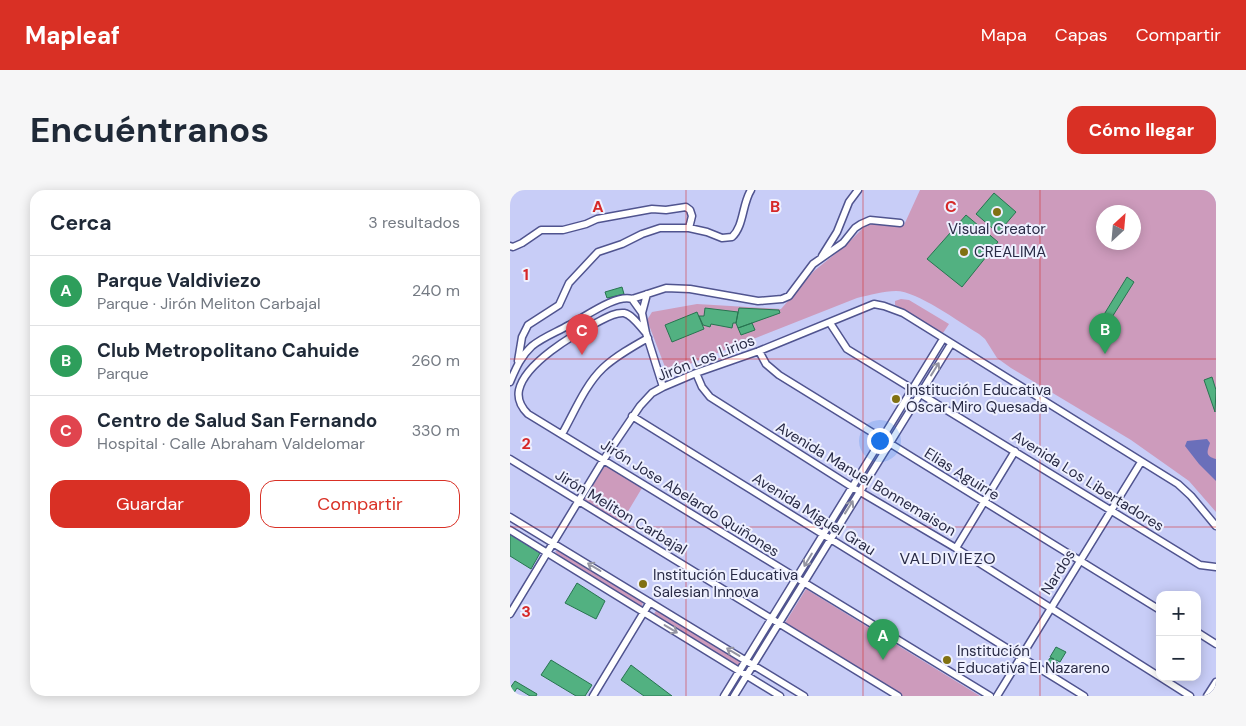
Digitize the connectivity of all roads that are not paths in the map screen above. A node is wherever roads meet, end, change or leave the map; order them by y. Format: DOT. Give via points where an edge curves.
graph roads {
  1 [pos="751,190"];
  2 [pos="858,190"];
  3 [pos="900,223"];
  4 [pos="689,228"];
  5 [pos="510,246"];
  6 [pos="822,258"];
  7 [pos="647,294"];
  8 [pos="632,299"];
  9 [pos="642,313"];
  10 [pos="830,323"];
  11 [pos="647,336"];
  12 [pos="943,339"];
  13 [pos="951,344"];
  14 [pos="759,351"];
  15 [pos="518,362"];
  16 [pos="696,373"];
  17 [pos="510,382"];
  18 [pos="663,387"];
  19 [pos="913,388"];
  20 [pos="920,393"];
  21 [pos="632,416"];
  22 [pos="562,434"];
  23 [pos="882,438"];
  24 [pos="889,443"];
  25 [pos="1015,451"];
  26 [pos="510,459"];
  27 [pos="604,459"];
  28 [pos="1141,462"];
  29 [pos="852,487"];
  30 [pos="859,491"];
  31 [pos="579,501"];
  32 [pos="984,502"];
  33 [pos="1111,510"];
  34 [pos="510,516"];
  35 [pos="1216,526"];
  36 [pos="510,530"];
  37 [pos="823,535"];
  38 [pos="830,539"];
  39 [pos="553,543"];
  40 [pos="956,548"];
  41 [pos="547,553"];
  42 [pos="1079,562"];
  43 [pos="1216,567"];
  44 [pos="796,579"];
  45 [pos="803,583"];
  46 [pos="650,602"];
  47 [pos="1051,608"];
  48 [pos="1156,608"];
  49 [pos="644,612"];
  50 [pos="510,614"];
  51 [pos="771,619"];
  52 [pos="778,624"];
  53 [pos="1201,635"];
  54 [pos="1216,644"];
  55 [pos="1021,657"];
  56 [pos="746,660"];
  57 [pos="754,664"];
  58 [pos="740,670"];
  59 [pos="1156,674"];
  60 [pos="747,675"];
  61 [pos="1166,681"];
  62 [pos="1216,682"];
  63 [pos="594,696"];
  64 [pos="724,696"];
  65 [pos="734,696"];
  66 [pos="780,696"];
  67 [pos="804,696"];
  68 [pos="898,696"];
  69 [pos="990,696"];
  70 [pos="997,696"];
  71 [pos="1084,696"];
  72 [pos="1190,696"];
  73 [pos="1207,696"];
  1 -- 4 [label="street" via="745,199 738,229 732,237 722,238"];
  2 -- 6 [label="street"];
  3 -- 6 [label="street" via="870,220 855,228 843,243"];
  4 -- 5 [label="street" via="692,216 686,207 652,208 597,219 563,230 541,230 522,243"];
  4 -- 15 [label="street" via="660,228 598,252 569,283 559,305 528,326 522,337"];
  6 -- 7 [label="street" via="813,264 789,296 782,299 758,301 682,288 666,288"];
  7 -- 8 [label="street"];
  7 -- 9 [label="street"];
  8 -- 9 [label="street"];
  8 -- 15 [label="street" via="593,310 532,346"];
  9 -- 11 [label="street"];
  10 -- 12 [label="street, Jirón Los Lirios" via="874,304 903,313"];
  10 -- 14 [label="street, Jirón Los Lirios"];
  10 -- 19 [label="street, Avenida Los Libertadores" via="847,349"];
  11 -- 18 [label="street"];
  11 -- 22 [label="street" via="602,369"];
  11 -- 22 [label="street, Jirón Jose Abelardo Quiñones" via="627,314 611,315 566,339 529,372 519,389 519,401 528,414"];
  12 -- 13 [label="street"];
  12 -- 19 [label="street"];
  20 -- 13 [label="street, one-way"];
  13 -- 28 [label="street"];
  14 -- 16 [label="street, Jirón Los Lirios"];
  14 -- 23 [label="street, Elias Aguirre" via="766,364 779,375"];
  15 -- 17 [label="street"];
  16 -- 18 [label="street, Jirón Los Lirios"];
  16 -- 29 [label="street, Avenida Manuel Bonnemaison" via="710,397"];
  18 -- 21 [label="street, Jirón Los Lirios"];
  19 -- 20 [label="street, Avenida Los Libertadores"];
  19 -- 23 [label="street"];
  20 -- 24 [label="street"];
  20 -- 25 [label="street, Avenida Los Libertadores"];
  21 -- 27 [label="street, Jirón Los Lirios"];
  21 -- 37 [label="street, Avenida Miguel Grau"];
  22 -- 27 [label="street, Jirón Jose Abelardo Quiñones"];
  23 -- 24 [label="street, Elias Aguirre"];
  23 -- 29 [label="street"];
  24 -- 30 [label="street"];
  24 -- 32 [label="street, Elias Aguirre"];
  25 -- 32 [label="street"];
  25 -- 33 [label="street, Avenida Los Libertadores"];
  26 -- 31 [label="street, Jirón Meliton Carbajal"];
  27 -- 31 [label="street, Jirón Los Lirios"];
  27 -- 44 [label="street, Jirón Jose Abelardo Quiñones"];
  28 -- 33 [label="street, Nardos"];
  28 -- 35 [label="street" via="1178,484"];
  29 -- 30 [label="street, Avenida Manuel Bonnemaison"];
  29 -- 37 [label="street"];
  38 -- 30 [label="street, one-way"];
  30 -- 40 [label="street, Avenida Manuel Bonnemaison"];
  31 -- 39 [label="street, Jirón Los Lirios"];
  31 -- 51 [label="street, Jirón Meliton Carbajal"];
  32 -- 40 [label="street"];
  32 -- 42 [label="street, Elias Aguirre"];
  33 -- 42 [label="street, Nardos"];
  33 -- 43 [label="street, Avenida Los Libertadores" via="1200,565"];
  34 -- 39 [label="street"];
  36 -- 41 [label="street"];
  37 -- 38 [label="street, Avenida Miguel Grau"];
  37 -- 44 [label="street, one-way"];
  38 -- 45 [label="street"];
  38 -- 55 [label="street, Avenida Miguel Grau"];
  39 -- 41 [label="street, Jirón Los Lirios"];
  46 -- 39 [label="street, one-way"];
  40 -- 47 [label="street, Avenida Manuel Bonnemaison"];
  41 -- 49 [label="street"];
  41 -- 50 [label="street, Jirón Los Lirios"];
  42 -- 47 [label="street, Nardos"];
  42 -- 48 [label="street, Elias Aguirre"];
  44 -- 45 [label="street, Jirón Jose Abelardo Quiñones"];
  44 -- 51 [label="street"];
  45 -- 52 [label="street"];
  45 -- 69 [label="street, Jirón Jose Abelardo Quiñones"];
  46 -- 49 [label="street"];
  56 -- 46 [label="street, one-way"];
  47 -- 55 [label="street, Nardos"];
  47 -- 59 [label="street, Avenida Manuel Bonnemaison"];
  49 -- 58 [label="street, one-way"];
  49 -- 63 [label="street"];
  51 -- 52 [label="street, Jirón Meliton Carbajal"];
  51 -- 56 [label="street"];
  52 -- 57 [label="street"];
  52 -- 68 [label="street, Jirón Meliton Carbajal"];
  53 -- 54 [label="street"];
  55 -- 70 [label="street, Nardos"];
  55 -- 71 [label="street, Avenida Miguel Grau"];
  56 -- 57 [label="street"];
  56 -- 58 [label="street"];
  57 -- 60 [label="street"];
  57 -- 67 [label="street"];
  58 -- 60 [label="street"];
  58 -- 64 [label="street"];
  60 -- 65 [label="street"];
  60 -- 66 [label="street"];
  61 -- 72 [label="street, Avenida Manuel Bonnemaison"];
  62 -- 73 [label="street"];
}
